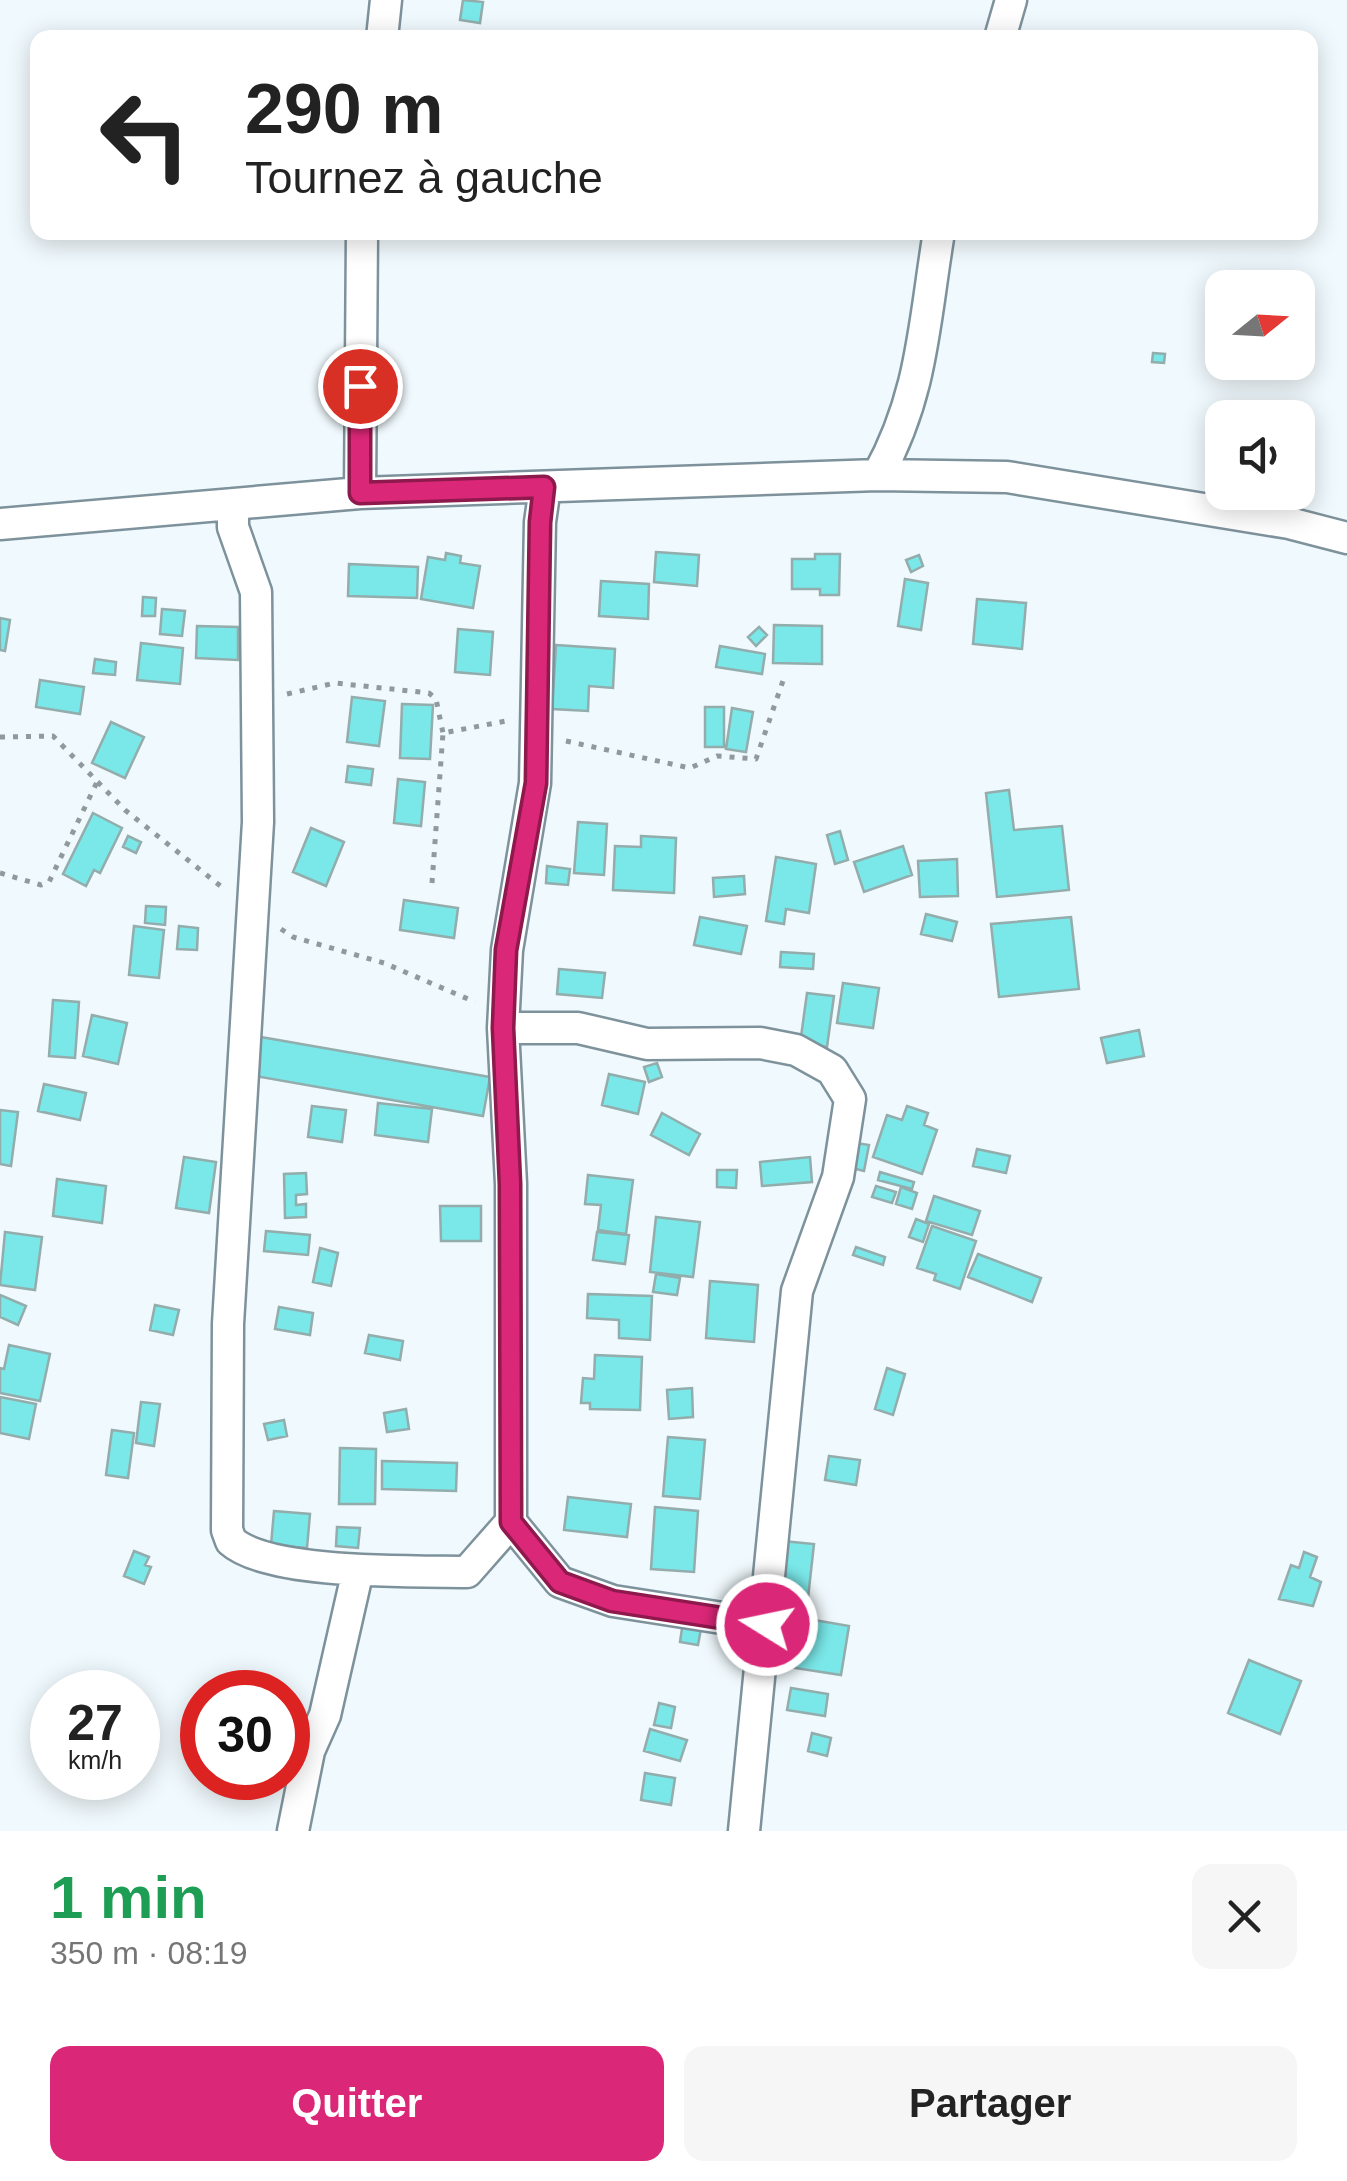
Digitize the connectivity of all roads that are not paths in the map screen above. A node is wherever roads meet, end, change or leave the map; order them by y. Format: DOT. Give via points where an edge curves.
graph roads {
  1 [pos="386,0"];
  2 [pos="1011,0"];
  3 [pos="383,30"];
  4 [pos="1002,30"];
  5 [pos="362,240"];
  6 [pos="939,240"];
  7 [pos="878,474"];
  8 [pos="544,487"];
  9 [pos="360,493"];
  10 [pos="234,504"];
  11 [pos="0,524"];
  12 [pos="1347,538"];
  13 [pos="503,1022"];
  14 [pos="511,1522"];
  15 [pos="358,1570"];
  16 [pos="767,1625"];
  17 [pos="294,1831"];
  18 [pos="744,1831"];
  1 -- 3 [label="street"];
  2 -- 4 [label="street"];
  5 -- 9 [label="street"];
  6 -- 7 [label="street" via="916,391"];
  7 -- 8 [label="street"];
  7 -- 12 [label="street" via="1008,478"];
  8 -- 9 [label="street"];
  8 -- 13 [label="street" via="536,783 506,950"];
  9 -- 10 [label="street"];
  10 -- 11 [label="street"];
  10 -- 15 [label="street" via="233,526 256,592 258,822 228,1324 228,1530 239,1548 263,1557"];
  13 -- 14 [label="street"];
  13 -- 16 [label="street" via="578,1028 648,1044 760,1043 796,1050 832,1070 850,1099 838,1177 797,1291"];
  14 -- 15 [label="street" via="467,1572"];
  14 -- 16 [label="street" via="560,1582 612,1601"];
  15 -- 17 [label="street" via="325,1715 308,1751"];
  16 -- 18 [label="street"];
}
